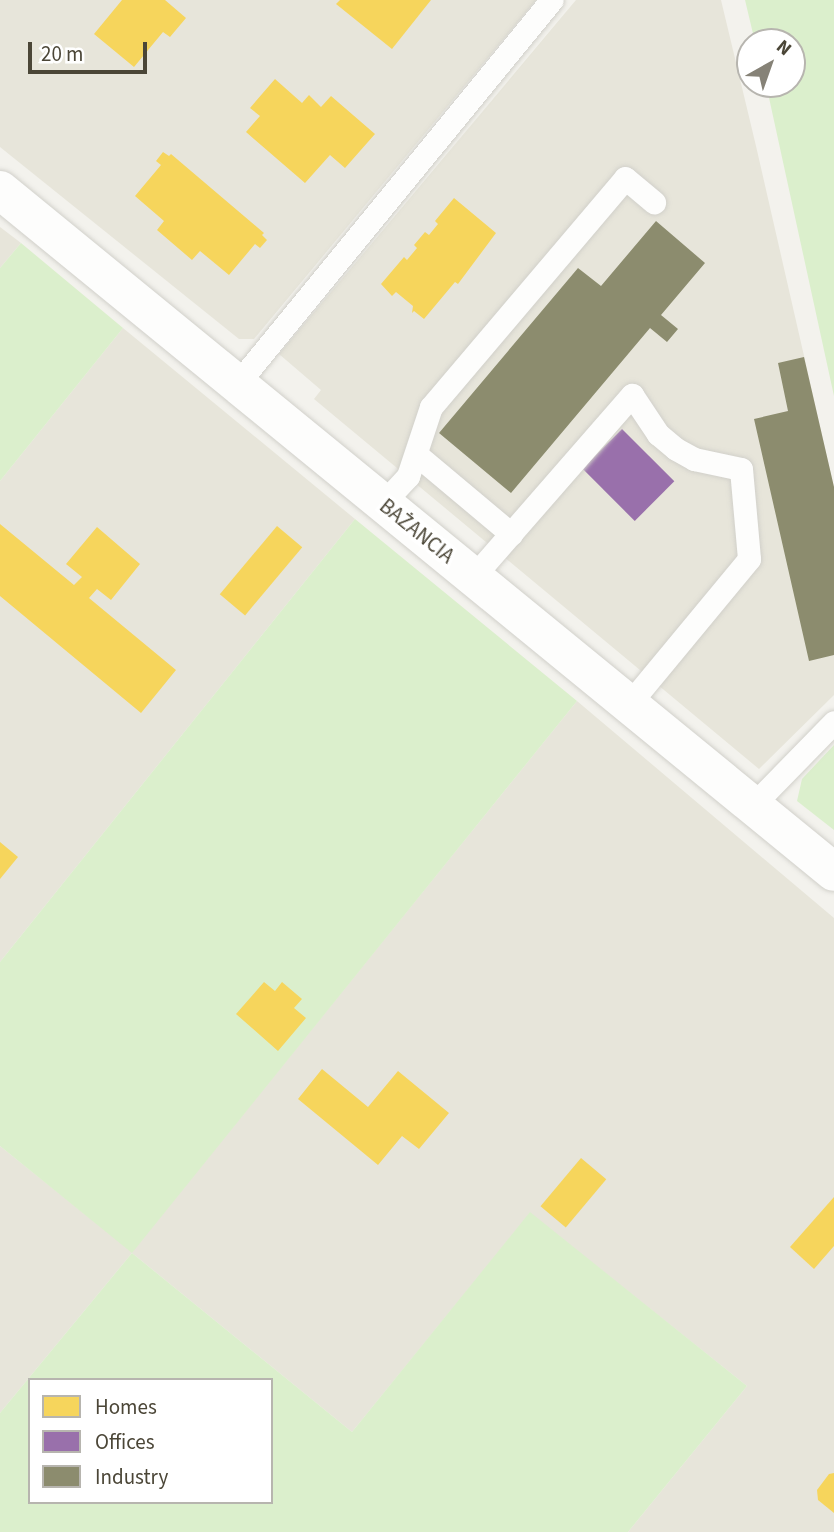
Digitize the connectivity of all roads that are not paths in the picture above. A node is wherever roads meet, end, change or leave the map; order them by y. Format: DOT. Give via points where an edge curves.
graph roads {
  1 [pos="552,0"];
  2 [pos="0,190"];
  3 [pos="654,202"];
  4 [pos="238,383"];
  5 [pos="416,455"];
  6 [pos="383,503"];
  7 [pos="511,534"];
  8 [pos="474,576"];
  9 [pos="629,704"];
  10 [pos="834,722"];
  11 [pos="752,806"];
  12 [pos="834,872"];
  1 -- 4 [label="lane"];
  2 -- 4 [label="street, BAŻANCIA"];
  3 -- 5 [label="lane" via="625,178 431,407"];
  4 -- 6 [label="street, BAŻANCIA"];
  5 -- 6 [label="lane" via="408,476"];
  5 -- 7 [label="lane"];
  6 -- 8 [label="street, BAŻANCIA"];
  7 -- 8 [label="lane"];
  7 -- 9 [label="lane" via="632,395 658,434 676,449 694,459 741,469 749,559"];
  8 -- 9 [label="street, BAŻANCIA"];
  9 -- 11 [label="street, BAŻANCIA"];
  10 -- 11 [label="lane"];
  11 -- 12 [label="street, BAŻANCIA"];
}
